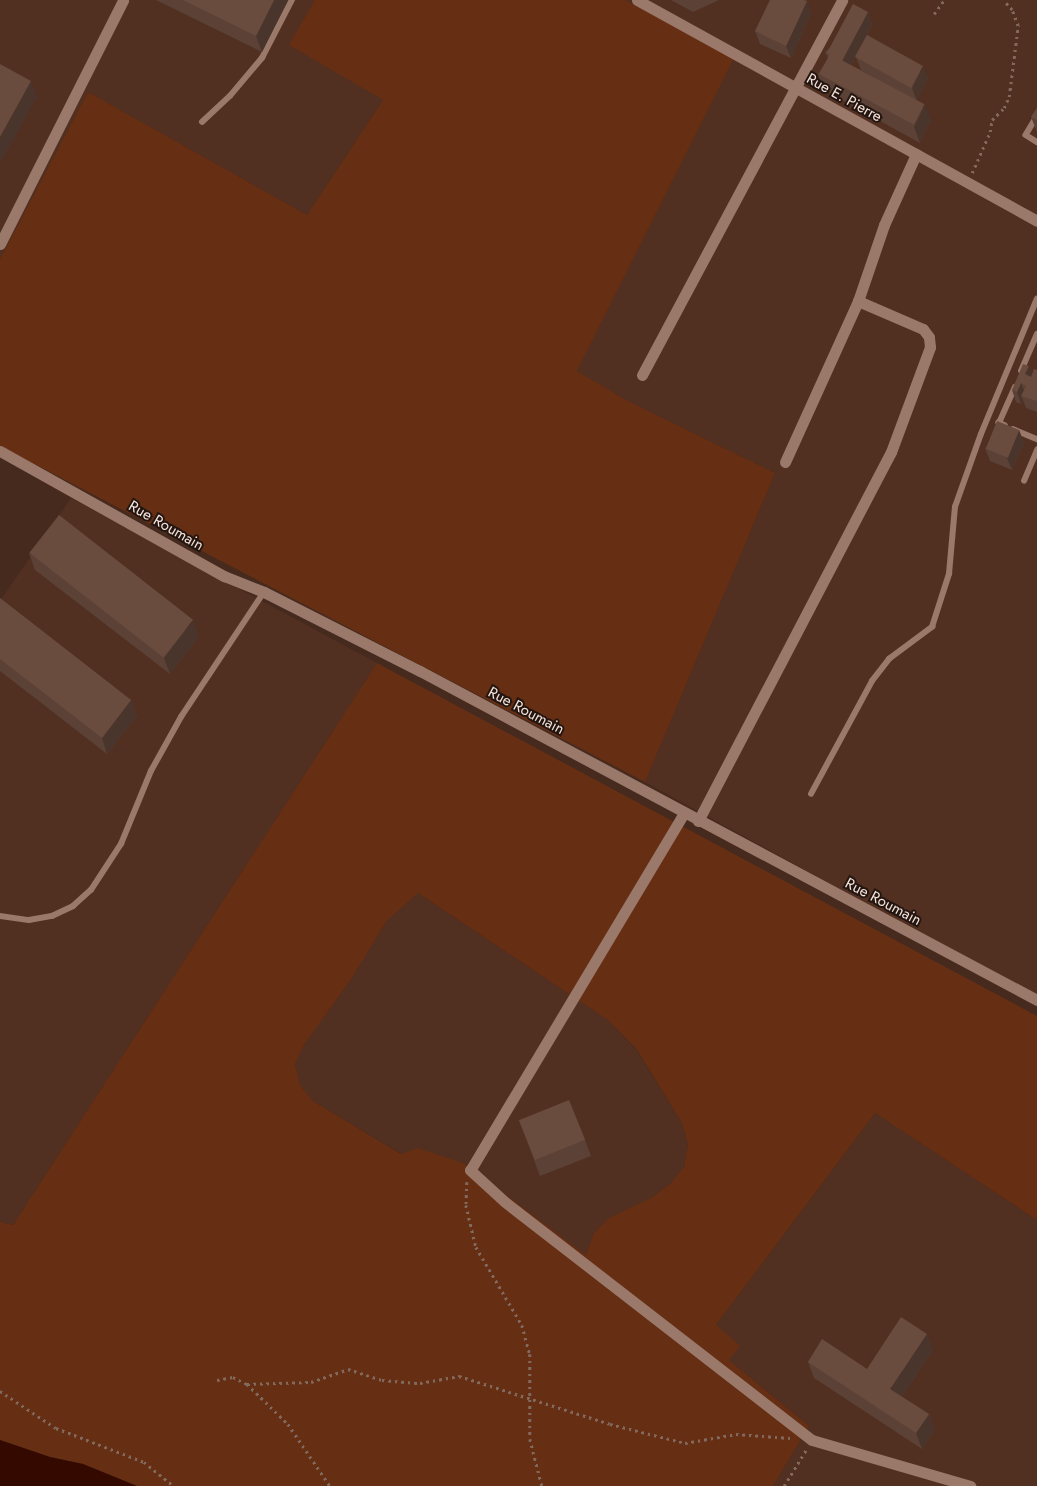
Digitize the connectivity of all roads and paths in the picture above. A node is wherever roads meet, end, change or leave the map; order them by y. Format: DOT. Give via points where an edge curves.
graph roads {
  1 [pos="123,0"];
  2 [pos="292,0"];
  3 [pos="637,0"];
  4 [pos="842,0"];
  5 [pos="944,0"];
  6 [pos="1004,0"];
  7 [pos="934,14"];
  8 [pos="796,89"];
  9 [pos="1037,118"];
  10 [pos="202,122"];
  11 [pos="1037,142"];
  12 [pos="916,154"];
  13 [pos="968,183"];
  14 [pos="1037,221"];
  15 [pos="0,244"];
  16 [pos="1037,299"];
  17 [pos="858,301"];
  18 [pos="1037,334"];
  19 [pos="642,375"];
  20 [pos="1037,439"];
  21 [pos="1037,450"];
  22 [pos="0,451"];
  23 [pos="785,462"];
  24 [pos="1024,481"];
  25 [pos="264,592"];
  26 [pos="811,794"];
  27 [pos="684,813"];
  28 [pos="698,821"];
  29 [pos="0,916"];
  30 [pos="1037,1000"];
  31 [pos="474,1174"];
  32 [pos="217,1380"];
  33 [pos="247,1384"];
  34 [pos="0,1391"];
  35 [pos="531,1397"];
  36 [pos="802,1432"];
  37 [pos="812,1440"];
  38 [pos="174,1486"];
  39 [pos="330,1486"];
  40 [pos="542,1486"];
  41 [pos="784,1486"];
  42 [pos="970,1486"];
  1 -- 15 [label="street"];
  2 -- 10 [label="lane" via="262,58 230,96"];
  3 -- 8 [label="street, Rue E. Pierre"];
  4 -- 8 [label="street"];
  5 -- 7 [label="path"];
  6 -- 13 [label="path" via="1018,26 1009,96 1004,108 992,120"];
  8 -- 12 [label="street, Rue E. Pierre"];
  8 -- 19 [label="street"];
  9 -- 11 [label="lane" via="1026,135"];
  12 -- 13 [label="street, Rue E. Pierre"];
  12 -- 17 [label="street" via="884,225"];
  13 -- 14 [label="street, Rue E. Pierre"];
  16 -- 26 [label="lane" via="981,434 955,507 950,574 932,627 889,659 872,681"];
  17 -- 23 [label="street"];
  17 -- 28 [label="street" via="923,329 929,336 930,347 891,452"];
  18 -- 20 [label="lane" via="999,423"];
  21 -- 24 [label="lane"];
  22 -- 25 [label="street, Rue Roumain" via="224,576"];
  25 -- 27 [label="street, Rue Roumain" via="420,671"];
  25 -- 29 [label="lane" via="181,717 152,771 121,844 91,890 73,906 52,916 29,920"];
  27 -- 28 [label="street, Rue Roumain"];
  27 -- 31 [label="street" via="470,1170"];
  28 -- 30 [label="street, Rue Roumain"];
  31 -- 35 [label="path" via="465,1185 476,1247 522,1325 530,1354"];
  31 -- 36 [label="street" via="505,1202"];
  32 -- 33 [label="path" via="233,1377"];
  33 -- 35 [label="path" via="312,1382 348,1369 382,1380 420,1383 459,1376"];
  33 -- 39 [label="path" via="288,1424"];
  34 -- 38 [label="path" via="56,1428 144,1462"];
  35 -- 36 [label="path" via="610,1424 685,1443 736,1434 794,1439"];
  35 -- 40 [label="path" via="530,1439"];
  36 -- 37 [label="street"];
  37 -- 41 [label="path"];
  37 -- 42 [label="street"];
}
